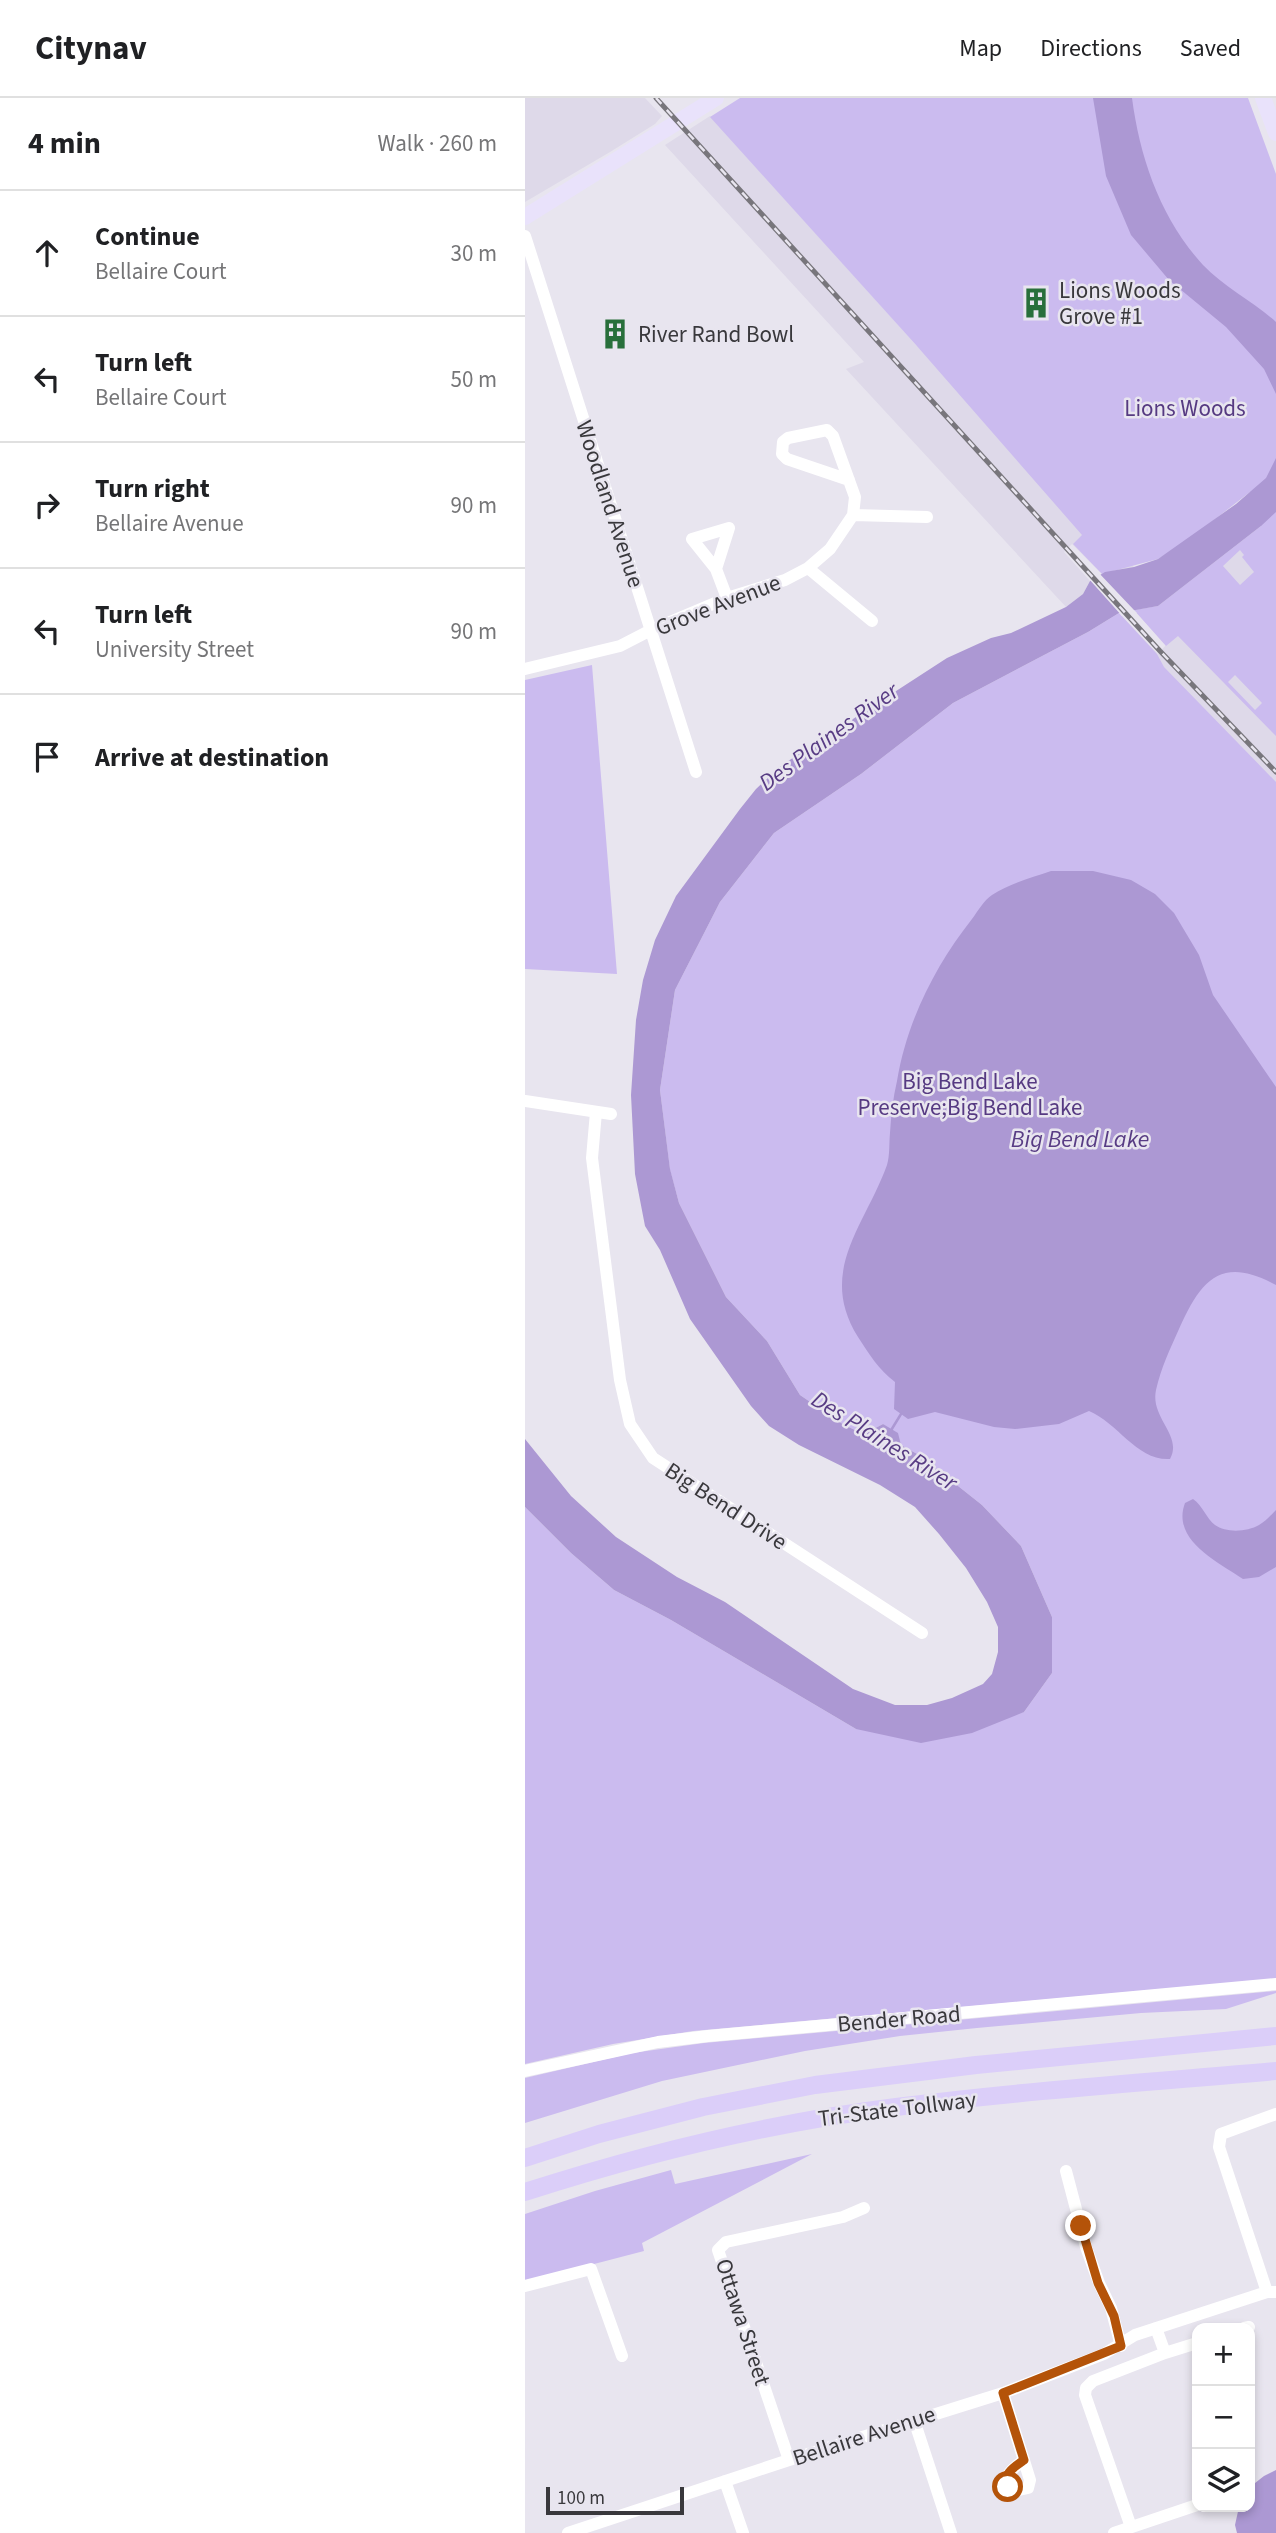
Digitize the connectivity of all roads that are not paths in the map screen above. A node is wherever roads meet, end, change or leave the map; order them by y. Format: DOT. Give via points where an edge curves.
graph roads {
  1 [pos="716,98"];
  2 [pos="1263,98"];
  3 [pos="1276,133"];
  4 [pos="525,217"];
  5 [pos="525,236"];
  6 [pos="849,480"];
  7 [pos="853,515"];
  8 [pos="927,517"];
  9 [pos="808,568"];
  10 [pos="716,569"];
  11 [pos="727,598"];
  12 [pos="872,621"];
  13 [pos="651,630"];
  14 [pos="525,669"];
  15 [pos="696,772"];
  16 [pos="525,1101"];
  17 [pos="596,1112"];
  18 [pos="611,1114"];
  19 [pos="922,1633"];
  20 [pos="1276,1984"];
  21 [pos="1276,2036"];
  22 [pos="525,2071"];
  23 [pos="1276,2071"];
  24 [pos="1276,2114"];
  25 [pos="525,2158"];
  26 [pos="1066,2171"];
  27 [pos="525,2192"];
  28 [pos="864,2208"];
  29 [pos="525,2286"];
  30 [pos="1271,2292"];
  31 [pos="1156,2328"];
  32 [pos="1192,2345"];
  33 [pos="1121,2346"];
  34 [pos="1165,2353"];
  35 [pos="622,2356"];
  36 [pos="1003,2393"];
  37 [pos="914,2420"];
  38 [pos="789,2460"];
  39 [pos="1024,2460"];
  40 [pos="725,2481"];
  41 [pos="1192,2507"];
  42 [pos="1132,2527"];
  43 [pos="568,2533"];
  44 [pos="743,2533"];
  45 [pos="951,2533"];
  46 [pos="1114,2533"];
  1 -- 4 [label="main road"];
  2 -- 3 [label="main road"];
  5 -- 13 [label="street, Woodland Avenue"];
  6 -- 6 [label="street" via="787,459 782,454 783,442 827,430"];
  6 -- 7 [label="street" via="855,497"];
  7 -- 8 [label="street"];
  7 -- 9 [label="street, Grove Avenue" via="831,549"];
  9 -- 11 [label="street, Grove Avenue"];
  9 -- 12 [label="street"];
  10 -- 11 [label="street"];
  11 -- 13 [label="street, Grove Avenue"];
  13 -- 14 [label="street, Grove Avenue" via="621,646"];
  13 -- 15 [label="street, Woodland Avenue"];
  16 -- 17 [label="street"];
  17 -- 18 [label="street"];
  17 -- 19 [label="street, Big Bend Drive" via="592,1158 619,1380 630,1424 653,1458"];
  20 -- 22 [label="street, Bender Road" via="708,2036"];
  21 -- 25 [label="highway, Tri-State Tollway" via="815,2085 691,2110"];
  23 -- 27 [label="highway, Tri-State Tollway" via="896,2107 800,2122 645,2156"];
  24 -- 30 [label="street" via="1221,2134 1219,2147"];
  26 -- 33 [label="street" via="1086,2247"];
  28 -- 38 [label="street, Ottawa Street" via="843,2217 726,2242 718,2250"];
  29 -- 35 [label="street" via="591,2269"];
  30 -- 31 [label="street, Bellaire Avenue"];
  31 -- 33 [label="street, Bellaire Avenue"];
  31 -- 34 [label="street"];
  32 -- 34 [label="street"];
  33 -- 36 [label="street, Bellaire Avenue"];
  34 -- 42 [label="street" via="1093,2381 1086,2388"];
  36 -- 37 [label="street, Bellaire Avenue"];
  36 -- 39 [label="street"];
  37 -- 38 [label="street, Bellaire Avenue"];
  37 -- 45 [label="street"];
  38 -- 40 [label="street, Bellaire Avenue"];
  40 -- 43 [label="street, Bellaire Avenue"];
  40 -- 44 [label="street"];
  41 -- 42 [label="street"];
  42 -- 46 [label="street"];
}
